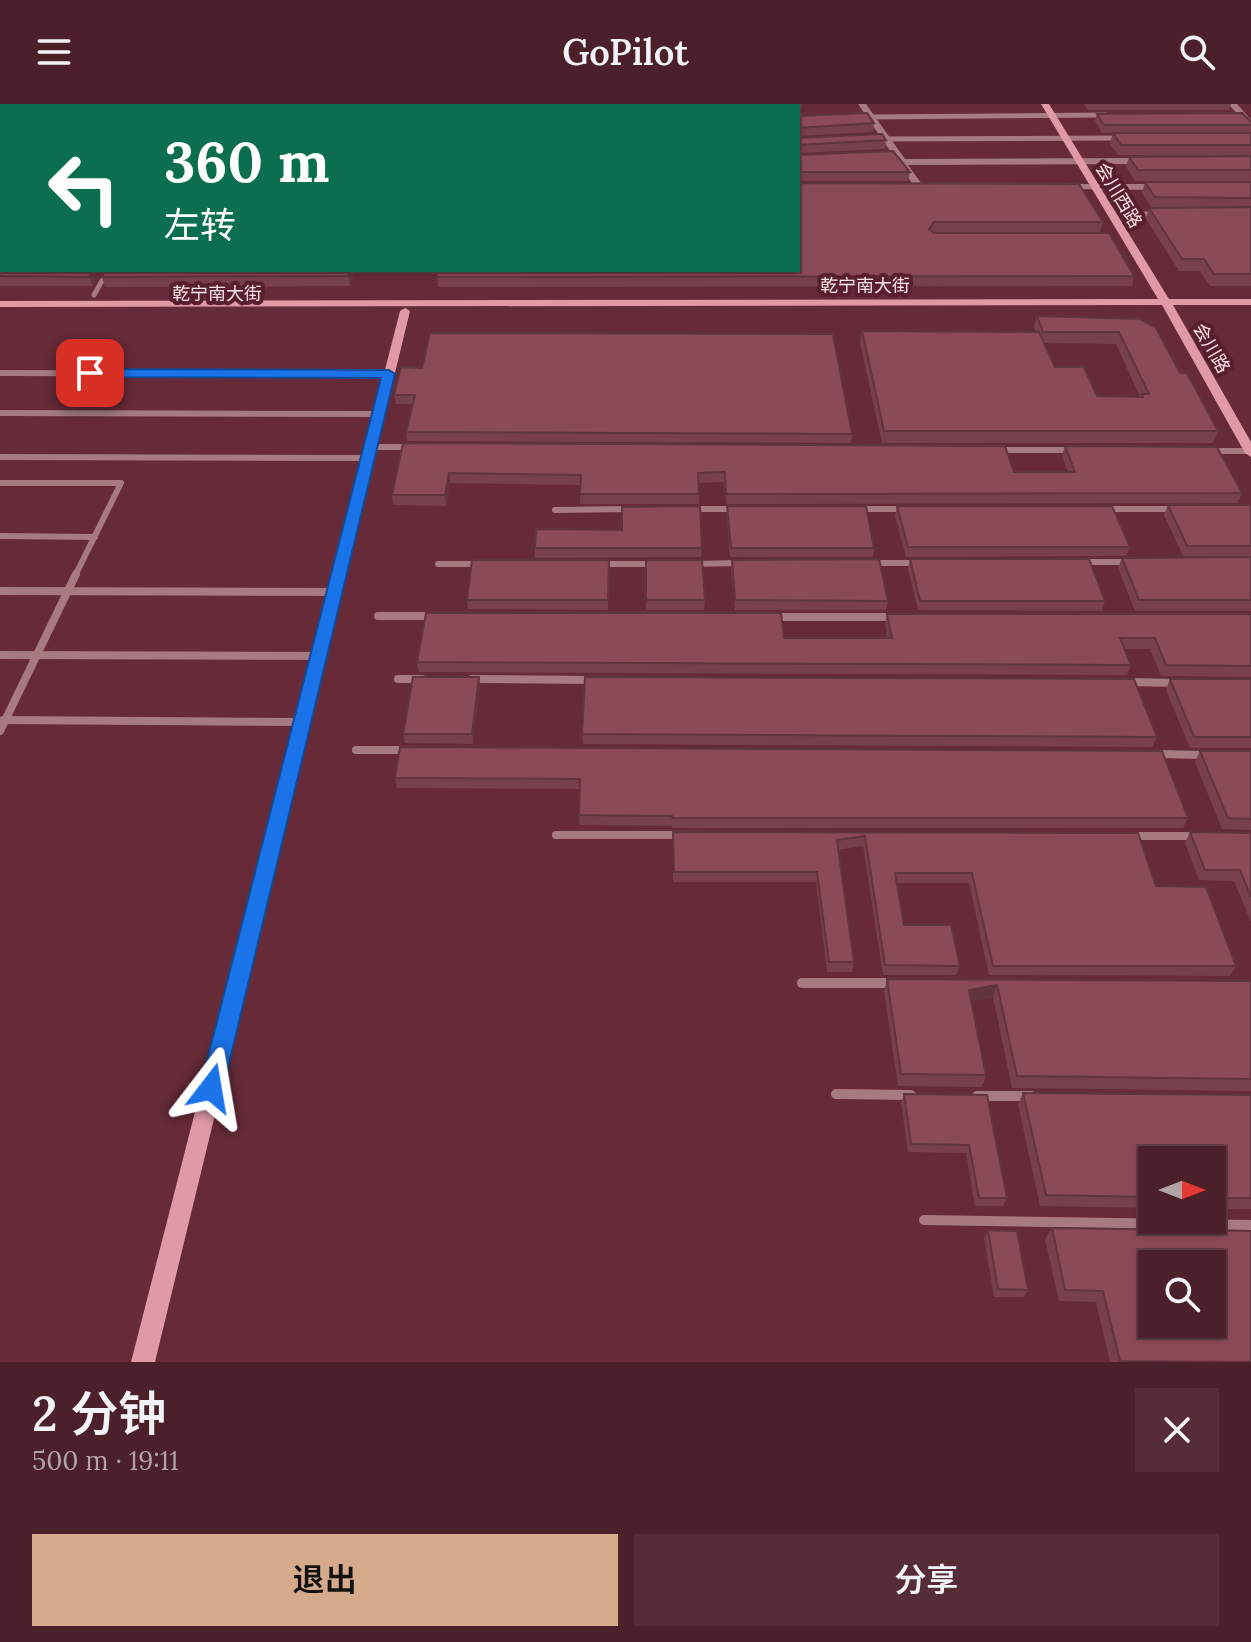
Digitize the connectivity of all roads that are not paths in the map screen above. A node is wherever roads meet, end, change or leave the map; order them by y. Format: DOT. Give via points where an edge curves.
graph roads {
  1 [pos="862,104"];
  2 [pos="1045,104"];
  3 [pos="1232,104"];
  4 [pos="1052,115"];
  5 [pos="1115,115"];
  6 [pos="1227,115"];
  7 [pos="1242,115"];
  8 [pos="871,117"];
  9 [pos="1251,125"];
  10 [pos="870,137"];
  11 [pos="885,138"];
  12 [pos="1066,138"];
  13 [pos="1127,138"];
  14 [pos="882,154"];
  15 [pos="899,158"];
  16 [pos="1080,161"];
  17 [pos="1157,161"];
  18 [pos="904,187"];
  19 [pos="919,187"];
  20 [pos="933,187"];
  21 [pos="1051,187"];
  22 [pos="1095,187"];
  23 [pos="1173,187"];
  24 [pos="1112,214"];
  25 [pos="1174,214"];
  26 [pos="1111,237"];
  27 [pos="1126,237"];
  28 [pos="107,272"];
  29 [pos="94,295"];
  30 [pos="1251,302"];
  31 [pos="0,304"];
  32 [pos="1168,306"];
  33 [pos="1251,310"];
  34 [pos="0,311"];
  35 [pos="405,311"];
  36 [pos="0,373"];
  37 [pos="389,374"];
  38 [pos="0,413"];
  39 [pos="379,414"];
  40 [pos="419,447"];
  41 [pos="994,450"];
  42 [pos="1090,450"];
  43 [pos="1202,451"];
  44 [pos="370,452"];
  45 [pos="1250,452"];
  46 [pos="0,457"];
  47 [pos="0,483"];
  48 [pos="634,509"];
  49 [pos="681,509"];
  50 [pos="745,509"];
  51 [pos="840,509"];
  52 [pos="919,509"];
  53 [pos="1093,509"];
  54 [pos="1188,509"];
  55 [pos="555,510"];
  56 [pos="0,536"];
  57 [pos="95,537"];
  58 [pos="1076,562"];
  59 [pos="1139,562"];
  60 [pos="757,563"];
  61 [pos="868,563"];
  62 [pos="932,563"];
  63 [pos="438,564"];
  64 [pos="486,564"];
  65 [pos="597,564"];
  66 [pos="661,564"];
  67 [pos="677,564"];
  68 [pos="0,591"];
  69 [pos="68,591"];
  70 [pos="335,592"];
  71 [pos="378,616"];
  72 [pos="441,616"];
  73 [pos="759,617"];
  74 [pos="902,617"];
  75 [pos="0,655"];
  76 [pos="37,655"];
  77 [pos="319,656"];
  78 [pos="398,679"];
  79 [pos="430,679"];
  80 [pos="461,679"];
  81 [pos="603,680"];
  82 [pos="1125,682"];
  83 [pos="1188,683"];
  84 [pos="3,720"];
  85 [pos="302,722"];
  86 [pos="0,731"];
  87 [pos="356,750"];
  88 [pos="420,750"];
  89 [pos="1139,754"];
  90 [pos="1219,755"];
  91 [pos="556,835"];
  92 [pos="698,835"];
  93 [pos="1125,836"];
  94 [pos="1204,836"];
  95 [pos="802,983"];
  96 [pos="910,983"];
  97 [pos="836,1094"];
  98 [pos="916,1095"];
  99 [pos="964,1095"];
  100 [pos="1044,1096"];
  101 [pos="924,1220"];
  102 [pos="1251,1225"];
  103 [pos="143,1362"];
  1 -- 8 [label="street"];
  2 -- 4 [label="main road, 会川西路"];
  3 -- 7 [label="street"];
  4 -- 5 [label="lane"];
  4 -- 8 [label="lane"];
  4 -- 12 [label="main road, 会川西路"];
  6 -- 7 [label="lane"];
  7 -- 9 [label="street"];
  8 -- 11 [label="street"];
  10 -- 11 [label="lane"];
  11 -- 12 [label="lane"];
  11 -- 15 [label="street"];
  12 -- 13 [label="lane"];
  12 -- 16 [label="main road, 会川西路"];
  14 -- 15 [label="lane"];
  15 -- 16 [label="street"];
  15 -- 19 [label="street"];
  16 -- 17 [label="street"];
  16 -- 22 [label="main road, 会川西路"];
  18 -- 19 [label="street"];
  19 -- 20 [label="street"];
  21 -- 22 [label="street"];
  22 -- 23 [label="street"];
  22 -- 24 [label="main road, 会川西路"];
  24 -- 25 [label="lane"];
  24 -- 27 [label="main road, 会川西路"];
  26 -- 27 [label="lane"];
  27 -- 32 [label="main road, 会川西路"];
  28 -- 29 [label="lane"];
  30 -- 32 [label="main road, 乾宁南大街"];
  31 -- 32 [label="main road, 乾宁南大街"];
  32 -- 33 [label="main road, 乾宁南大街"];
  32 -- 35 [label="main road, 乾宁南大街"];
  32 -- 45 [label="main road, 会川路"];
  34 -- 35 [label="main road, 乾宁南大街"];
  35 -- 37 [label="main road"];
  36 -- 37 [label="lane"];
  37 -- 39 [label="main road"];
  38 -- 39 [label="lane"];
  39 -- 44 [label="main road"];
  40 -- 44 [label="lane"];
  41 -- 42 [label="lane"];
  43 -- 45 [label="lane"];
  44 -- 46 [label="lane"];
  44 -- 70 [label="main road"];
  47 -- 57 [label="lane" via="121,483"];
  48 -- 55 [label="lane"];
  49 -- 50 [label="lane"];
  51 -- 52 [label="lane"];
  53 -- 54 [label="lane"];
  56 -- 57 [label="lane"];
  57 -- 69 [label="lane"];
  58 -- 59 [label="lane"];
  60 -- 67 [label="lane"];
  61 -- 62 [label="lane"];
  63 -- 64 [label="lane"];
  65 -- 66 [label="lane"];
  68 -- 69 [label="lane"];
  69 -- 70 [label="lane"];
  69 -- 76 [label="lane"];
  70 -- 77 [label="main road"];
  71 -- 72 [label="lane"];
  73 -- 74 [label="lane"];
  75 -- 76 [label="lane"];
  76 -- 77 [label="lane"];
  76 -- 84 [label="lane"];
  77 -- 85 [label="main road"];
  78 -- 79 [label="lane"];
  80 -- 81 [label="lane"];
  82 -- 83 [label="lane"];
  84 -- 85 [label="lane"];
  84 -- 86 [label="lane"];
  85 -- 103 [label="main road"];
  87 -- 88 [label="lane"];
  89 -- 90 [label="lane"];
  91 -- 92 [label="lane"];
  93 -- 94 [label="lane"];
  95 -- 96 [label="lane"];
  97 -- 98 [label="lane"];
  99 -- 100 [label="lane"];
  101 -- 102 [label="lane"];
}
